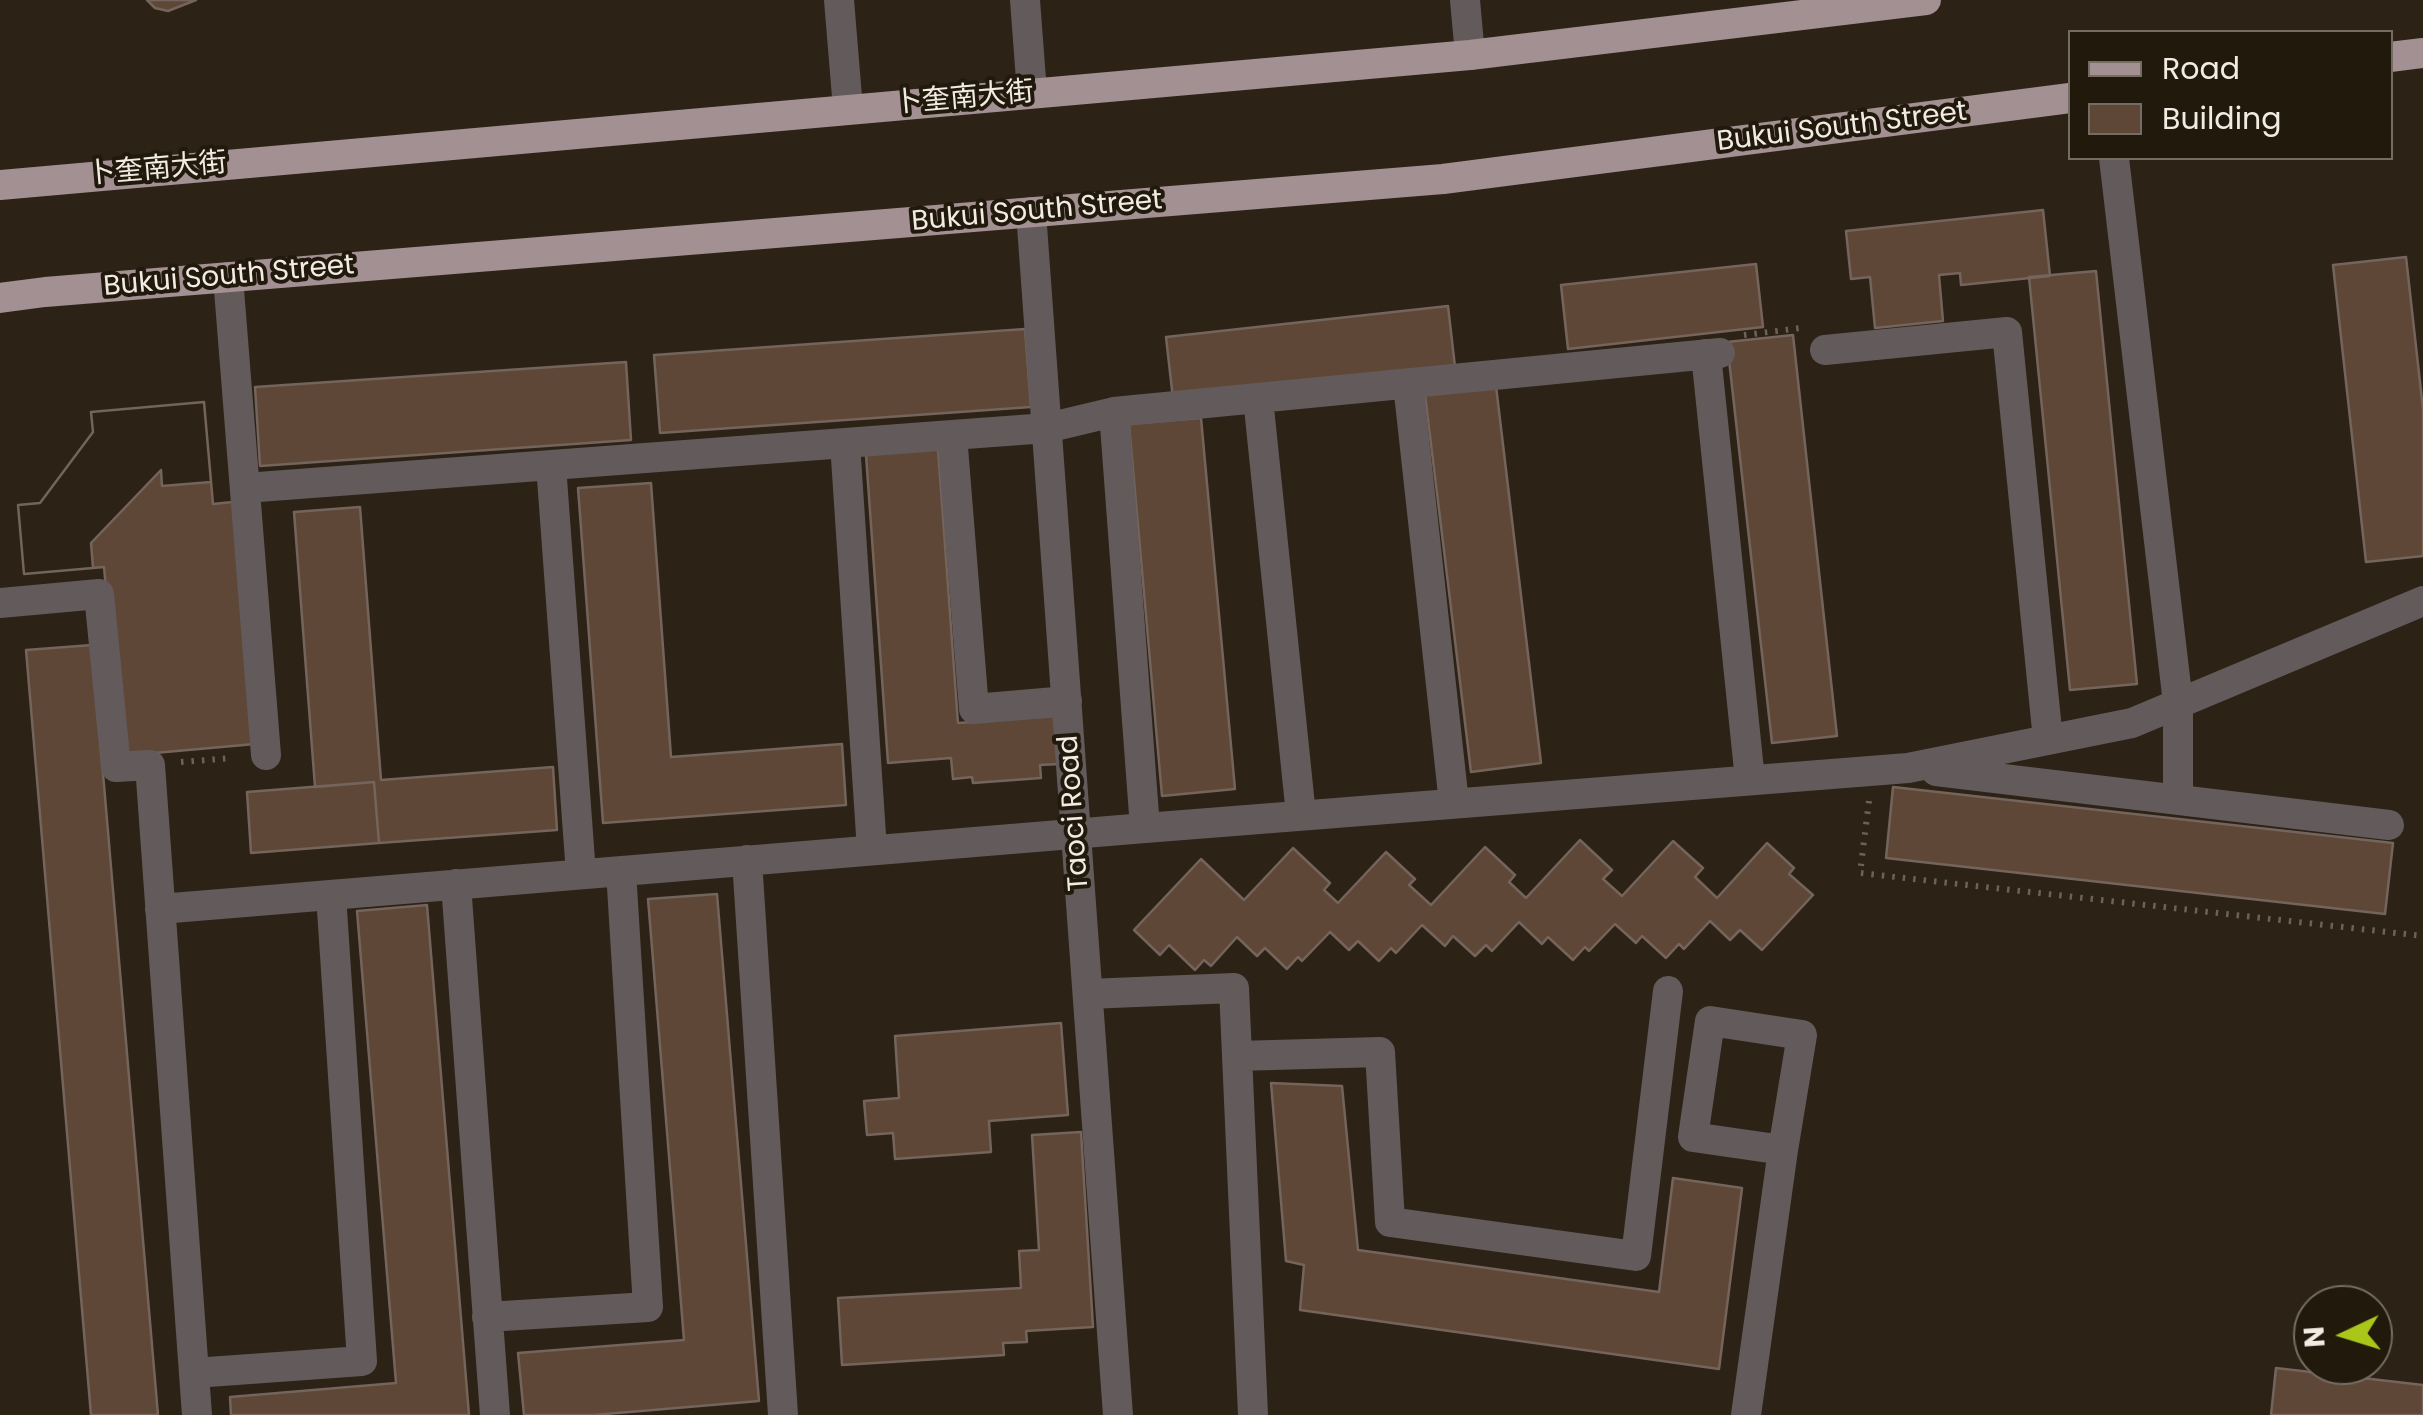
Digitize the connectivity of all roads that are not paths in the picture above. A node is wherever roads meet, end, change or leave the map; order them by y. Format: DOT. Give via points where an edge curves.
graph roads {
  1 [pos="840,0"];
  2 [pos="1025,0"];
  3 [pos="1465,0"];
  4 [pos="1926,0"];
  5 [pos="1470,55"];
  6 [pos="2423,55"];
  7 [pos="2393,57"];
  8 [pos="1032,93"];
  9 [pos="2068,98"];
  10 [pos="848,109"];
  11 [pos="2114,160"];
  12 [pos="0,185"];
  13 [pos="1031,212"];
  14 [pos="228,277"];
  15 [pos="0,298"];
  16 [pos="1825,350"];
  17 [pos="1408,384"];
  18 [pos="1258,398"];
  19 [pos="1114,412"];
  20 [pos="1047,428"];
  21 [pos="952,435"];
  22 [pos="845,443"];
  23 [pos="551,465"];
  24 [pos="245,488"];
  25 [pos="2423,601"];
  26 [pos="0,602"];
  27 [pos="1067,701"];
  28 [pos="2178,703"];
  29 [pos="2048,740"];
  30 [pos="266,755"];
  31 [pos="1908,768"];
  32 [pos="1750,780"];
  33 [pos="2178,800"];
  34 [pos="1454,804"];
  35 [pos="1301,816"];
  36 [pos="2388,825"];
  37 [pos="1144,828"];
  38 [pos="1076,833"];
  39 [pos="872,850"];
  40 [pos="747,860"];
  41 [pos="621,871"];
  42 [pos="581,874"];
  43 [pos="456,884"];
  44 [pos="330,895"];
  45 [pos="160,909"];
  46 [pos="1668,991"];
  47 [pos="1088,994"];
  48 [pos="1237,1056"];
  49 [pos="1783,1150"];
  50 [pos="487,1317"];
  51 [pos="194,1372"];
  52 [pos="197,1415"];
  53 [pos="494,1415"];
  54 [pos="782,1415"];
  55 [pos="1118,1415"];
  56 [pos="1253,1415"];
  57 [pos="1746,1415"];
  1 -- 10 [label="street"];
  2 -- 8 [label="street"];
  3 -- 5 [label="street"];
  4 -- 5 [label="main road, 卜奎南大街"];
  5 -- 8 [label="main road, 卜奎南大街"];
  6 -- 7 [label="main road"];
  8 -- 10 [label="main road, 卜奎南大街"];
  9 -- 13 [label="main road, Bukui South Street" via="1443,179"];
  10 -- 12 [label="main road, 卜奎南大街"];
  11 -- 28 [label="street"];
  13 -- 14 [label="main road, Bukui South Street"];
  13 -- 20 [label="street, Taoci Road"];
  14 -- 15 [label="main road, Bukui South Street"];
  14 -- 24 [label="street"];
  16 -- 29 [label="street" via="2008,332"];
  17 -- 18 [label="street"];
  17 -- 32 [label="street" via="1713,353"];
  17 -- 34 [label="street"];
  18 -- 19 [label="street"];
  18 -- 35 [label="street"];
  19 -- 20 [label="street"];
  19 -- 37 [label="street"];
  20 -- 21 [label="street"];
  20 -- 27 [label="street, Taoci Road"];
  21 -- 22 [label="street"];
  21 -- 27 [label="street" via="974,709"];
  22 -- 23 [label="street"];
  22 -- 39 [label="street"];
  23 -- 24 [label="street"];
  23 -- 42 [label="street"];
  24 -- 30 [label="street"];
  25 -- 28 [label="street"];
  26 -- 45 [label="street" via="99,594 116,767 150,765"];
  27 -- 38 [label="street, Taoci Road"];
  28 -- 29 [label="street" via="2132,723"];
  28 -- 33 [label="street"];
  29 -- 31 [label="street"];
  31 -- 32 [label="street"];
  31 -- 33 [label="street"];
  32 -- 34 [label="street"];
  33 -- 36 [label="street"];
  34 -- 35 [label="street"];
  35 -- 37 [label="street"];
  37 -- 38 [label="street"];
  38 -- 39 [label="street"];
  38 -- 47 [label="street, Taoci Road"];
  39 -- 40 [label="street"];
  40 -- 41 [label="street"];
  40 -- 54 [label="street"];
  41 -- 42 [label="street"];
  41 -- 50 [label="street" via="648,1307"];
  42 -- 43 [label="street"];
  43 -- 44 [label="street"];
  43 -- 50 [label="street"];
  44 -- 45 [label="street"];
  44 -- 51 [label="street" via="362,1361"];
  45 -- 51 [label="street"];
  46 -- 48 [label="street" via="1636,1256 1390,1222 1380,1052"];
  47 -- 48 [label="street" via="1234,988"];
  47 -- 55 [label="street, Taoci Road"];
  48 -- 56 [label="street"];
  49 -- 49 [label="street" via="1802,1035 1710,1021 1693,1137"];
  49 -- 57 [label="street"];
  50 -- 53 [label="street"];
  51 -- 52 [label="street"];
}
